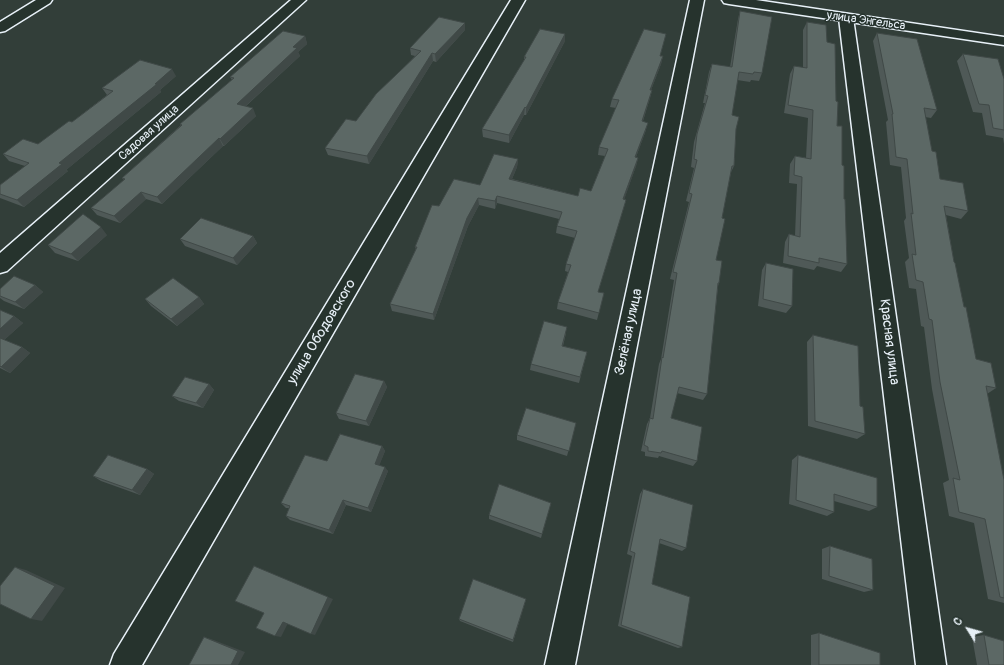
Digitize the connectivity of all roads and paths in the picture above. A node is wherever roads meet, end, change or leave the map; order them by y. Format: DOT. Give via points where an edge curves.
graph roads {
  1 [pos="45,0"];
  2 [pos="299,0"];
  3 [pos="518,0"];
  4 [pos="697,0"];
  5 [pos="729,0"];
  6 [pos="758,2"];
  7 [pos="846,18"];
  8 [pos="0,28"];
  9 [pos="1004,41"];
  10 [pos="0,265"];
  11 [pos="125,665"];
  12 [pos="560,665"];
  13 [pos="931,665"];
  1 -- 8 [label="street"];
  2 -- 10 [label="street, Садовая улица"];
  3 -- 11 [label="street, улица Ободовского"];
  4 -- 12 [label="street, Зелёная улица"];
  5 -- 6 [label="street, улица Энгельса"];
  6 -- 7 [label="street, улица Энгельса"];
  7 -- 9 [label="street, улица Энгельса"];
  7 -- 13 [label="street, Красная улица"];
}
